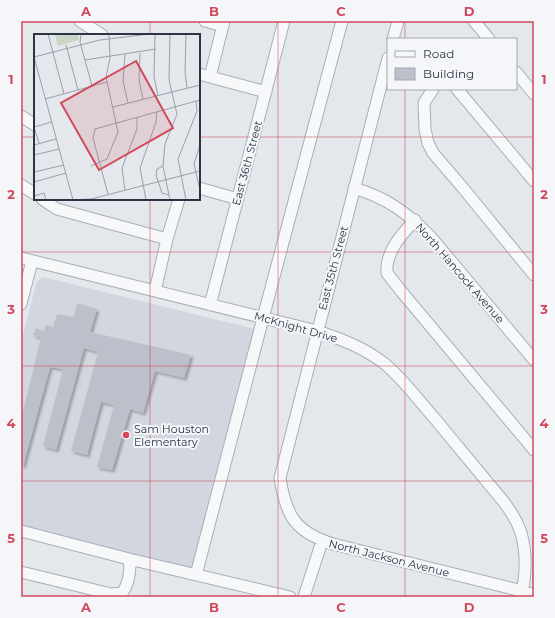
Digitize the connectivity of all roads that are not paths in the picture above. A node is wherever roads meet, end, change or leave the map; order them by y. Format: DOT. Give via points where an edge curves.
graph roads {
  1 [pos="80,21"];
  2 [pos="205,21"];
  3 [pos="284,21"];
  4 [pos="342,21"];
  5 [pos="398,21"];
  6 [pos="474,21"];
  7 [pos="223,24"];
  8 [pos="100,34"];
  9 [pos="393,38"];
  10 [pos="488,38"];
  11 [pos="387,62"];
  12 [pos="517,73"];
  13 [pos="204,75"];
  14 [pos="432,90"];
  15 [pos="459,90"];
  16 [pos="266,92"];
  17 [pos="534,94"];
  18 [pos="21,116"];
  19 [pos="34,124"];
  20 [pos="534,181"];
  21 [pos="21,185"];
  22 [pos="200,188"];
  23 [pos="354,188"];
  24 [pos="34,193"];
  25 [pos="238,199"];
  26 [pos="43,200"];
  27 [pos="179,200"];
  28 [pos="415,220"];
  29 [pos="167,239"];
  30 [pos="26,260"];
  31 [pos="534,275"];
  32 [pos="155,291"];
  33 [pos="21,304"];
  34 [pos="210,305"];
  35 [pos="263,318"];
  36 [pos="317,331"];
  37 [pos="534,360"];
  38 [pos="534,450"];
  39 [pos="280,478"];
  40 [pos="21,531"];
  41 [pos="322,540"];
  42 [pos="129,559"];
  43 [pos="21,572"];
  44 [pos="196,574"];
  45 [pos="522,594"];
  46 [pos="534,594"];
  47 [pos="290,597"];
  48 [pos="304,597"];
  1 -- 8 [label="street"];
  2 -- 7 [label="street"];
  3 -- 16 [label="street, East 36th Street"];
  4 -- 35 [label="street"];
  5 -- 9 [label="street"];
  6 -- 10 [label="street"];
  7 -- 13 [label="street"];
  11 -- 23 [label="street, East 35th Street"];
  12 -- 17 [label="street"];
  13 -- 16 [label="street"];
  14 -- 31 [label="street" via="424,103 425,129 433,153"];
  15 -- 20 [label="street"];
  16 -- 25 [label="street, East 36th Street"];
  18 -- 19 [label="street"];
  21 -- 24 [label="street"];
  22 -- 25 [label="street"];
  23 -- 28 [label="street, North Hancock Avenue" via="391,203"];
  23 -- 36 [label="street, East 35th Street"];
  25 -- 34 [label="street, East 36th Street"];
  26 -- 29 [label="street" via="56,209"];
  27 -- 29 [label="street"];
  28 -- 37 [label="street, North Hancock Avenue"];
  28 -- 38 [label="street" via="394,246 387,273"];
  29 -- 32 [label="street"];
  30 -- 32 [label="street, McKnight Drive"];
  30 -- 33 [label="street"];
  32 -- 34 [label="street, McKnight Drive"];
  34 -- 35 [label="street, McKnight Drive"];
  35 -- 36 [label="street, McKnight Drive"];
  35 -- 44 [label="street"];
  36 -- 39 [label="street, East 35th Street"];
  36 -- 45 [label="street, McKnight Drive" via="355,345 385,364 425,407 500,497 521,534 525,561"];
  39 -- 41 [label="street, North Jackson Avenue" via="283,497 295,521 308,534"];
  40 -- 42 [label="street"];
  41 -- 45 [label="street, North Jackson Avenue"];
  41 -- 48 [label="street"];
  42 -- 43 [label="street" via="131,566 126,589 117,594"];
  42 -- 44 [label="street"];
  44 -- 47 [label="street"];
  45 -- 46 [label="street, North Jackson Avenue"];
}
